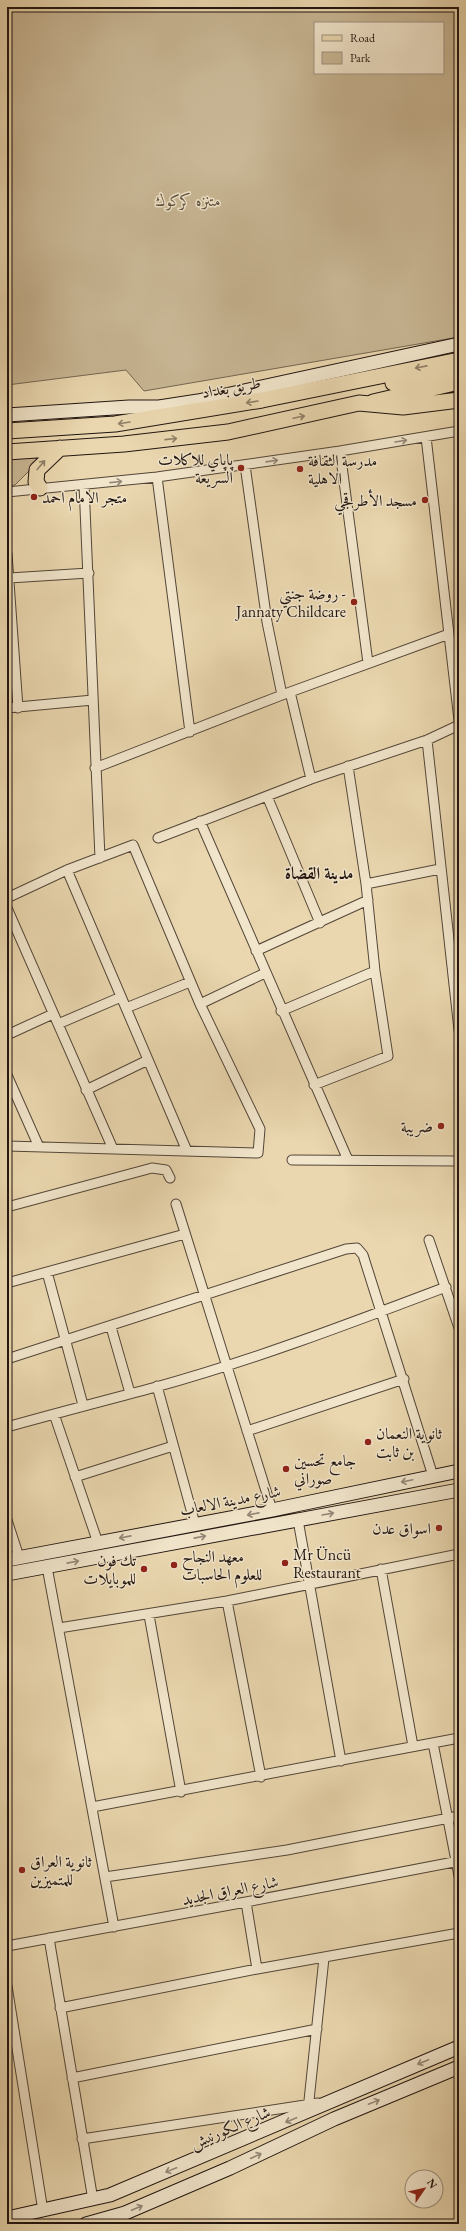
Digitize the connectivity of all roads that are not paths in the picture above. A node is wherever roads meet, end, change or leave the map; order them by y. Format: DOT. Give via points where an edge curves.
graph roads {
  1 [pos="459,344"];
  2 [pos="459,360"];
  3 [pos="459,372"];
  4 [pos="459,382"];
  5 [pos="332,386"];
  6 [pos="277,390"];
  7 [pos="459,400"];
  8 [pos="371,403"];
  9 [pos="7,414"];
  10 [pos="7,431"];
  11 [pos="459,431"];
  12 [pos="426,437"];
  13 [pos="60,448"];
  14 [pos="340,451"];
  15 [pos="7,452"];
  16 [pos="245,465"];
  17 [pos="157,477"];
  18 [pos="84,485"];
  19 [pos="40,488"];
  20 [pos="7,492"];
  21 [pos="7,554"];
  22 [pos="89,573"];
  23 [pos="8,576"];
  24 [pos="449,634"];
  25 [pos="368,663"];
  26 [pos="286,693"];
  27 [pos="93,700"];
  28 [pos="7,708"];
  29 [pos="18,708"];
  30 [pos="459,720"];
  31 [pos="459,725"];
  32 [pos="190,732"];
  33 [pos="427,740"];
  34 [pos="348,766"];
  35 [pos="95,768"];
  36 [pos="311,779"];
  37 [pos="268,796"];
  38 [pos="200,821"];
  39 [pos="158,838"];
  40 [pos="100,858"];
  41 [pos="440,869"];
  42 [pos="67,870"];
  43 [pos="366,884"];
  44 [pos="7,897"];
  45 [pos="368,900"];
  46 [pos="7,908"];
  47 [pos="320,922"];
  48 [pos="256,951"];
  49 [pos="376,971"];
  50 [pos="265,974"];
  51 [pos="190,982"];
  52 [pos="121,997"];
  53 [pos="200,1004"];
  54 [pos="126,1008"];
  55 [pos="282,1012"];
  56 [pos="53,1014"];
  57 [pos="58,1024"];
  58 [pos="459,1030"];
  59 [pos="7,1035"];
  60 [pos="148,1060"];
  61 [pos="7,1075"];
  62 [pos="314,1086"];
  63 [pos="86,1090"];
  64 [pos="7,1146"];
  65 [pos="39,1146"];
  66 [pos="113,1149"];
  67 [pos="187,1151"];
  68 [pos="292,1160"];
  69 [pos="348,1160"];
  70 [pos="459,1161"];
  71 [pos="170,1178"];
  72 [pos="176,1204"];
  73 [pos="7,1207"];
  74 [pos="185,1234"];
  75 [pos="429,1240"];
  76 [pos="47,1272"];
  77 [pos="7,1283"];
  78 [pos="446,1287"];
  79 [pos="206,1296"];
  80 [pos="381,1312"];
  81 [pos="111,1327"];
  82 [pos="459,1328"];
  83 [pos="66,1341"];
  84 [pos="7,1360"];
  85 [pos="228,1364"];
  86 [pos="404,1379"];
  87 [pos="157,1386"];
  88 [pos="130,1393"];
  89 [pos="83,1405"];
  90 [pos="54,1414"];
  91 [pos="7,1427"];
  92 [pos="247,1431"];
  93 [pos="173,1446"];
  94 [pos="459,1470"];
  95 [pos="433,1476"];
  96 [pos="75,1477"];
  97 [pos="380,1487"];
  98 [pos="459,1490"];
  99 [pos="385,1504"];
  100 [pos="272,1510"];
  101 [pos="7,1520"];
  102 [pos="298,1520"];
  103 [pos="195,1524"];
  104 [pos="98,1543"];
  105 [pos="459,1554"];
  106 [pos="13,1558"];
  107 [pos="48,1567"];
  108 [pos="381,1569"];
  109 [pos="7,1574"];
  110 [pos="311,1584"];
  111 [pos="227,1601"];
  112 [pos="149,1615"];
  113 [pos="59,1628"];
  114 [pos="459,1738"];
  115 [pos="433,1743"];
  116 [pos="413,1746"];
  117 [pos="340,1761"];
  118 [pos="261,1777"];
  119 [pos="181,1792"];
  120 [pos="92,1807"];
  121 [pos="459,1816"];
  122 [pos="448,1818"];
  123 [pos="458,1861"];
  124 [pos="105,1876"];
  125 [pos="459,1876"];
  126 [pos="246,1902"];
  127 [pos="114,1926"];
  128 [pos="459,1933"];
  129 [pos="49,1938"];
  130 [pos="7,1946"];
  131 [pos="324,1958"];
  132 [pos="257,1969"];
  133 [pos="7,1986"];
  134 [pos="60,2008"];
  135 [pos="10,2025"];
  136 [pos="317,2029"];
  137 [pos="459,2047"];
  138 [pos="459,2067"];
  139 [pos="72,2078"];
  140 [pos="308,2108"];
  141 [pos="82,2139"];
  142 [pos="93,2200"];
  143 [pos="43,2211"];
  144 [pos="7,2218"];
  145 [pos="86,2224"];
  1 -- 6 [label="main road"];
  2 -- 5 [label="main road, طريق بغداد, one-way"];
  3 -- 5 [label="main road" via="374,387"];
  4 -- 8 [label="main road"];
  5 -- 6 [label="main road, طريق بغداد"];
  6 -- 9 [label="main road" via="159,407"];
  6 -- 10 [label="main road, طريق بغداد, one-way" via="115,424"];
  7 -- 8 [label="main road" via="403,407"];
  13 -- 8 [label="main road, one-way" via="124,444 228,432 359,403"];
  11 -- 12 [label="street"];
  14 -- 12 [label="street, one-way"];
  12 -- 24 [label="street"];
  13 -- 15 [label="main road"];
  19 -- 13 [label="main road, one-way" via="36,482 37,470"];
  16 -- 14 [label="street, one-way"];
  14 -- 25 [label="street"];
  16 -- 17 [label="street"];
  16 -- 26 [label="street" via="267,622"];
  18 -- 17 [label="street, one-way"];
  17 -- 32 [label="street"];
  18 -- 19 [label="street"];
  18 -- 22 [label="street"];
  19 -- 20 [label="street"];
  21 -- 23 [label="street"];
  22 -- 23 [label="street"];
  22 -- 27 [label="street"];
  23 -- 29 [label="street"];
  24 -- 25 [label="street"];
  24 -- 30 [label="street"];
  25 -- 26 [label="street"];
  26 -- 32 [label="street"];
  26 -- 36 [label="street"];
  27 -- 29 [label="street"];
  27 -- 35 [label="street"];
  28 -- 29 [label="street"];
  31 -- 33 [label="street"];
  32 -- 35 [label="street"];
  33 -- 34 [label="street"];
  33 -- 41 [label="street"];
  34 -- 36 [label="street"];
  34 -- 43 [label="street"];
  35 -- 40 [label="street"];
  36 -- 37 [label="street"];
  37 -- 38 [label="street"];
  37 -- 47 [label="street"];
  38 -- 39 [label="street"];
  38 -- 48 [label="street"];
  40 -- 42 [label="street"];
  40 -- 51 [label="street" via="132,845"];
  41 -- 43 [label="street"];
  41 -- 58 [label="street"];
  42 -- 44 [label="street"];
  42 -- 52 [label="street"];
  43 -- 45 [label="street"];
  45 -- 47 [label="street"];
  45 -- 49 [label="street"];
  46 -- 56 [label="street"];
  47 -- 48 [label="street"];
  48 -- 50 [label="street"];
  49 -- 55 [label="street"];
  49 -- 62 [label="street" via="388,1056"];
  50 -- 53 [label="street"];
  50 -- 55 [label="street"];
  51 -- 53 [label="street"];
  51 -- 54 [label="street"];
  52 -- 54 [label="street"];
  52 -- 57 [label="street"];
  53 -- 67 [label="street" via="260,1129 258,1153"];
  54 -- 60 [label="street"];
  55 -- 62 [label="street"];
  56 -- 57 [label="street"];
  56 -- 59 [label="street"];
  57 -- 63 [label="street"];
  60 -- 63 [label="street"];
  60 -- 67 [label="street"];
  61 -- 65 [label="street"];
  62 -- 69 [label="street"];
  63 -- 66 [label="street"];
  64 -- 65 [label="street"];
  65 -- 66 [label="street"];
  66 -- 67 [label="street"];
  68 -- 69 [label="street"];
  69 -- 70 [label="street"];
  71 -- 73 [label="street" via="166,1170 152,1168"];
  72 -- 74 [label="street"];
  74 -- 76 [label="street"];
  74 -- 79 [label="street"];
  75 -- 78 [label="street"];
  76 -- 77 [label="street"];
  76 -- 83 [label="street"];
  78 -- 80 [label="street"];
  78 -- 82 [label="street"];
  79 -- 80 [label="street" via="346,1249 356,1248 363,1255"];
  79 -- 81 [label="street"];
  79 -- 85 [label="street"];
  80 -- 85 [label="street"];
  80 -- 86 [label="street"];
  81 -- 83 [label="street"];
  81 -- 88 [label="street"];
  83 -- 84 [label="street"];
  83 -- 89 [label="street"];
  85 -- 87 [label="street"];
  85 -- 92 [label="street"];
  86 -- 92 [label="street"];
  86 -- 95 [label="street"];
  87 -- 88 [label="street"];
  87 -- 93 [label="street"];
  88 -- 89 [label="street"];
  89 -- 90 [label="street"];
  90 -- 91 [label="street"];
  90 -- 96 [label="street"];
  92 -- 100 [label="street"];
  93 -- 96 [label="street"];
  93 -- 103 [label="street"];
  94 -- 95 [label="main road, شارع مدينة الالعاب"];
  95 -- 97 [label="main road, شارع مدينة الالعاب, one-way"];
  96 -- 104 [label="street"];
  97 -- 99 [label="main road"];
  97 -- 100 [label="main road, شارع مدينة الالعاب"];
  98 -- 99 [label="main road, شارع مدينة الالعاب"];
  102 -- 99 [label="main road, شارع مدينة الالعاب, one-way"];
  100 -- 103 [label="main road, شارع مدينة الالعاب, one-way"];
  101 -- 106 [label="street"];
  107 -- 102 [label="main road, شارع مدينة الالعاب, one-way"];
  102 -- 110 [label="street"];
  103 -- 104 [label="main road, شارع مدينة الالعاب, one-way"];
  104 -- 106 [label="main road, شارع مدينة الالعاب"];
  105 -- 108 [label="street"];
  107 -- 109 [label="main road, شارع مدينة الالعاب"];
  107 -- 113 [label="street"];
  108 -- 110 [label="street"];
  108 -- 116 [label="street"];
  110 -- 111 [label="street"];
  110 -- 117 [label="street"];
  111 -- 112 [label="street"];
  111 -- 118 [label="street"];
  112 -- 113 [label="street"];
  112 -- 119 [label="street"];
  113 -- 120 [label="street"];
  114 -- 115 [label="street"];
  115 -- 116 [label="street"];
  115 -- 122 [label="street"];
  116 -- 117 [label="street"];
  117 -- 118 [label="street"];
  118 -- 119 [label="street"];
  119 -- 120 [label="street"];
  120 -- 124 [label="street"];
  121 -- 122 [label="street"];
  122 -- 123 [label="street"];
  122 -- 124 [label="street" via="287,1850"];
  123 -- 125 [label="street"];
  123 -- 126 [label="street, شارع العراق الجديد"];
  124 -- 127 [label="street"];
  126 -- 127 [label="street, شارع العراق الجديد"];
  126 -- 132 [label="street"];
  127 -- 129 [label="street, شارع العراق الجديد"];
  128 -- 131 [label="street"];
  129 -- 130 [label="street, شارع العراق الجديد"];
  129 -- 134 [label="street"];
  131 -- 132 [label="street"];
  131 -- 136 [label="street"];
  132 -- 134 [label="street"];
  133 -- 135 [label="street"];
  134 -- 139 [label="street"];
  135 -- 143 [label="street"];
  136 -- 139 [label="street"];
  136 -- 140 [label="street"];
  137 -- 140 [label="main road, شارع الكورنيش, one-way"];
  145 -- 138 [label="main road, one-way" via="125,2213 230,2168 334,2119"];
  139 -- 141 [label="street"];
  140 -- 141 [label="street"];
  140 -- 142 [label="main road, شارع الكورنيش, one-way" via="110,2195"];
  141 -- 142 [label="street"];
  142 -- 143 [label="main road, شارع الكورنيش"];
  143 -- 144 [label="main road, شارع الكورنيش"];
}
